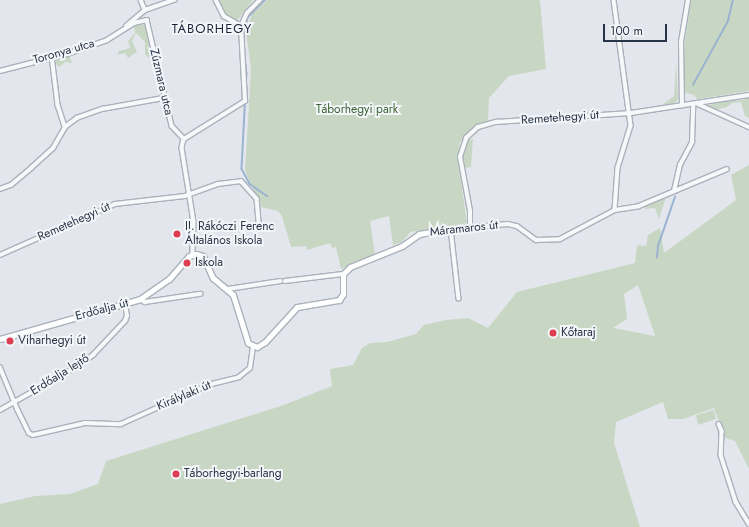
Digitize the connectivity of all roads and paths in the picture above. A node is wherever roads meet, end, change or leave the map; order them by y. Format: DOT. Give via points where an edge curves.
graph roads {
  1 [pos="141,0"];
  2 [pos="174,0"];
  3 [pos="216,0"];
  4 [pos="260,0"];
  5 [pos="614,0"];
  6 [pos="688,0"];
  7 [pos="145,10"];
  8 [pos="147,20"];
  9 [pos="241,26"];
  10 [pos="124,28"];
  11 [pos="52,56"];
  12 [pos="0,71"];
  13 [pos="749,95"];
  14 [pos="163,98"];
  15 [pos="698,104"];
  16 [pos="694,105"];
  17 [pos="682,106"];
  18 [pos="631,113"];
  19 [pos="65,127"];
  20 [pos="749,127"];
  21 [pos="184,139"];
  22 [pos="727,169"];
  23 [pos="0,189"];
  24 [pos="674,191"];
  25 [pos="190,194"];
  26 [pos="616,210"];
  27 [pos="258,224"];
  28 [pos="470,227"];
  29 [pos="451,229"];
  30 [pos="441,230"];
  31 [pos="192,254"];
  32 [pos="0,255"];
  33 [pos="343,274"];
  34 [pos="228,289"];
  35 [pos="200,294"];
  36 [pos="140,299"];
  37 [pos="459,299"];
  38 [pos="125,305"];
  39 [pos="0,339"];
  40 [pos="252,347"];
  41 [pos="0,367"];
  42 [pos="14,402"];
  43 [pos="4,408"];
  44 [pos="0,410"];
  45 [pos="18,410"];
  46 [pos="719,424"];
  47 [pos="749,524"];
  1 -- 7 [label="street"];
  2 -- 7 [label="street, Toronya utca"];
  3 -- 9 [label="street" via="224,16"];
  4 -- 9 [label="street" via="247,13"];
  5 -- 18 [label="street" via="625,96"];
  6 -- 17 [label="street" via="681,42"];
  7 -- 10 [label="street, Toronya utca"];
  8 -- 10 [label="street, Toronya utca"];
  8 -- 14 [label="street, Zúzmara utca"];
  9 -- 21 [label="street" via="245,68 244,103"];
  10 -- 11 [label="street, Toronya utca" via="107,40"];
  11 -- 12 [label="street, Toronya utca"];
  11 -- 19 [label="street" via="59,113"];
  13 -- 15 [label="street, Remetehegyi út"];
  14 -- 19 [label="street" via="102,109 77,118"];
  14 -- 21 [label="street, Zúzmara utca" via="172,126"];
  15 -- 16 [label="street, Remetehegyi út"];
  15 -- 20 [label="street"];
  16 -- 17 [label="street, Remetehegyi út"];
  16 -- 24 [label="street" via="692,142 680,165"];
  17 -- 18 [label="street, Remetehegyi út"];
  18 -- 26 [label="street" via="629,134 618,168"];
  18 -- 28 [label="street, Remetehegyi út" via="496,122 472,131 463,143 460,157 470,211"];
  19 -- 23 [label="street" via="53,148 17,180"];
  21 -- 25 [label="street" via="182,148"];
  22 -- 24 [label="street, Máramaros út"];
  24 -- 26 [label="street, Máramaros út" via="639,206"];
  25 -- 27 [label="street, Remetehegyi út" via="218,184 244,182 259,204"];
  25 -- 31 [label="street" via="194,231"];
  25 -- 32 [label="street, Remetehegyi út" via="115,204"];
  26 -- 28 [label="street, Máramaros út" via="560,239 543,241 508,224"];
  28 -- 29 [label="street, Máramaros út"];
  29 -- 30 [label="street, Máramaros út"];
  29 -- 37 [label="street"];
  30 -- 33 [label="street, Máramaros út" via="420,234 402,246 350,267"];
  31 -- 34 [label="street" via="203,256 214,278"];
  31 -- 36 [label="street, Erdőalja út" via="169,279"];
  33 -- 34 [label="street"];
  33 -- 40 [label="street" via="343,294 339,300 297,307 265,342"];
  34 -- 40 [label="street" via="238,304 248,343"];
  35 -- 36 [label="street" via="145,302"];
  36 -- 38 [label="street, Erdőalja út"];
  38 -- 39 [label="street, Erdőalja út"];
  38 -- 42 [label="street, Erdőalja lejtő" via="125,321 93,355"];
  40 -- 45 [label="street, Királylaki út" via="251,364 244,374 208,385 121,424 85,423 33,434 29,433"];
  41 -- 42 [label="street, Királylaki út"];
  42 -- 43 [label="street"];
  42 -- 45 [label="street, Királylaki út"];
  43 -- 44 [label="street"];
  43 -- 45 [label="street" via="12,406"];
  46 -- 47 [label="street" via="722,431 720,455 736,502"];
}
